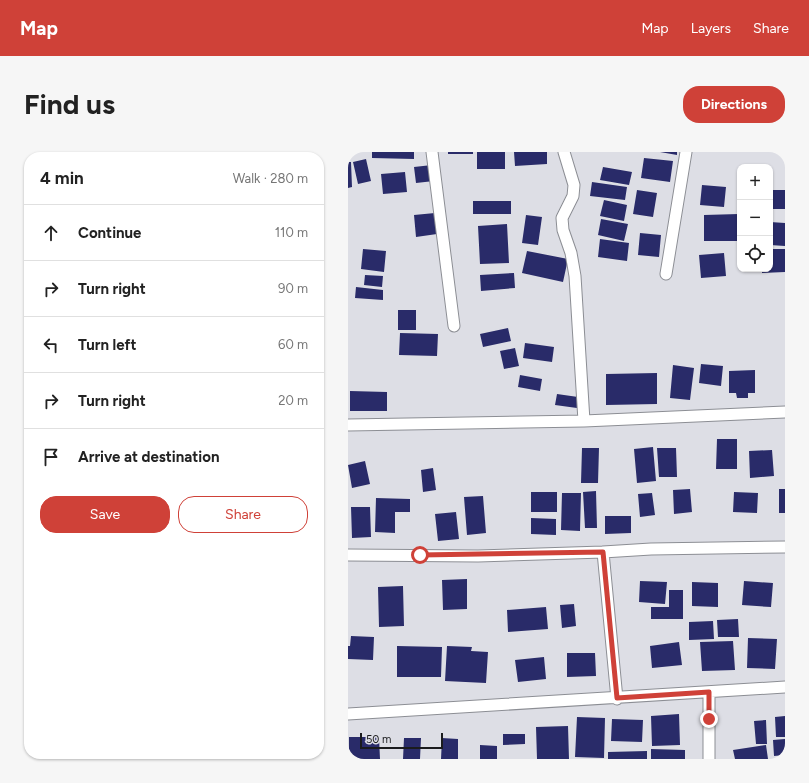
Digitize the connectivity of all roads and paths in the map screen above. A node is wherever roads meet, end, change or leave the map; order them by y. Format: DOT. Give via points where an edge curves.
graph roads {
  1 [pos="432,152"];
  2 [pos="564,152"];
  3 [pos="686,152"];
  4 [pos="666,274"];
  5 [pos="454,326"];
  6 [pos="785,412"];
  7 [pos="584,422"];
  8 [pos="348,425"];
  9 [pos="785,547"];
  10 [pos="603,552"];
  11 [pos="348,555"];
  12 [pos="785,687"];
  13 [pos="709,692"];
  14 [pos="617,698"];
  15 [pos="348,714"];
  16 [pos="709,759"];
  1 -- 5 [label="street"];
  2 -- 7 [label="street" via="574,185 573,196 562,218 575,276"];
  3 -- 4 [label="street"];
  6 -- 7 [label="street"];
  7 -- 8 [label="street"];
  9 -- 10 [label="street" via="651,548"];
  10 -- 11 [label="street" via="478,556"];
  10 -- 14 [label="street"];
  12 -- 13 [label="street"];
  13 -- 14 [label="street"];
  13 -- 16 [label="street"];
  14 -- 15 [label="street"];
}
